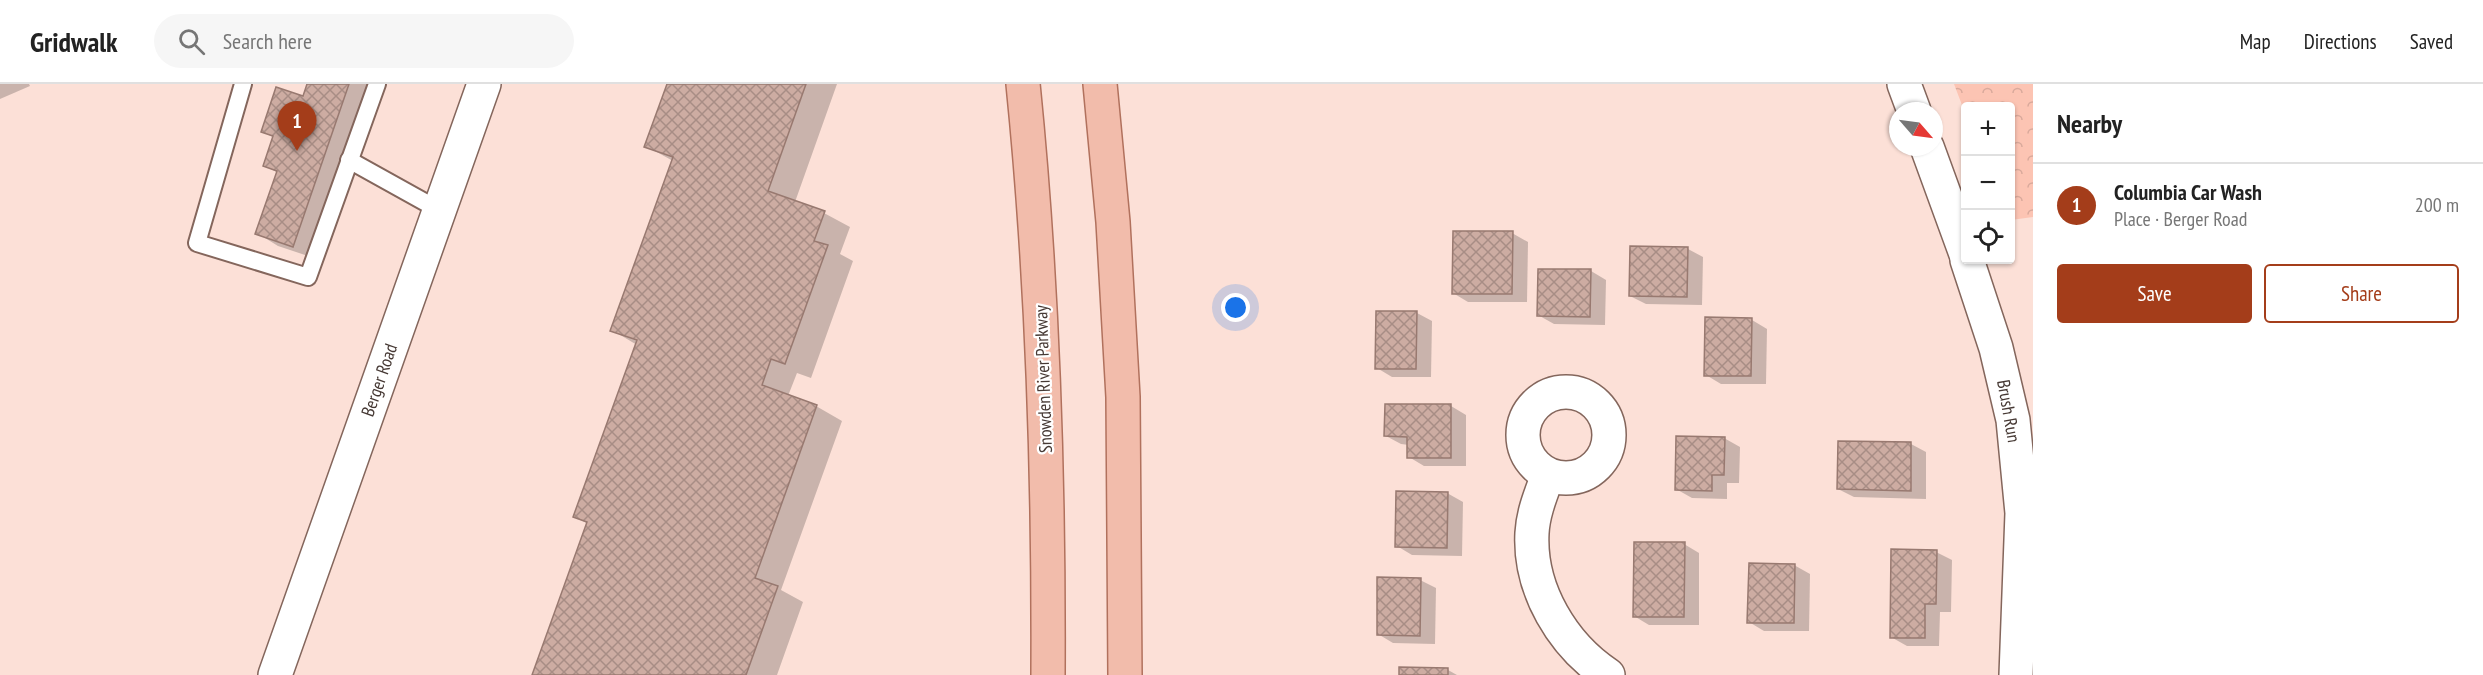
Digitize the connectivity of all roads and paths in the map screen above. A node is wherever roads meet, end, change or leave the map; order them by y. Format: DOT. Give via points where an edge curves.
graph roads {
  1 [pos="243,84"];
  2 [pos="377,84"];
  3 [pos="484,84"];
  4 [pos="1023,84"];
  5 [pos="1100,84"];
  6 [pos="1904,84"];
  7 [pos="1911,102"];
  8 [pos="1930,156"];
  9 [pos="350,160"];
  10 [pos="440,210"];
  11 [pos="1961,243"];
  12 [pos="1968,264"];
  13 [pos="1548,475"];
  14 [pos="2028,513"];
  15 [pos="275,675"];
  16 [pos="1048,675"];
  17 [pos="1125,675"];
  18 [pos="1608,675"];
  19 [pos="2016,675"];
  1 -- 9 [label="lane" via="197,243 308,277"];
  2 -- 9 [label="lane"];
  3 -- 10 [label="street, Berger Road"];
  4 -- 16 [label="main road, Snowden River Parkway" via="1045,393"];
  5 -- 17 [label="main road" via="1123,397"];
  6 -- 7 [label="street"];
  8 -- 11 [label="street"];
  9 -- 10 [label="lane"];
  10 -- 15 [label="street, Berger Road"];
  12 -- 14 [label="street, Brush Run" via="1996,348"];
  13 -- 18 [label="street" via="1532,534 1542,593 1573,645"];
  14 -- 19 [label="street, Brush Run"];
}
